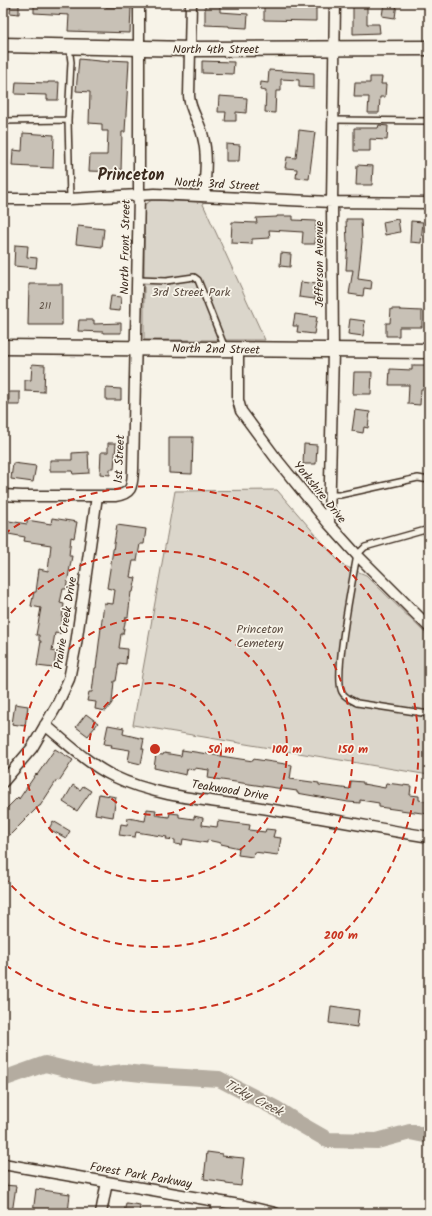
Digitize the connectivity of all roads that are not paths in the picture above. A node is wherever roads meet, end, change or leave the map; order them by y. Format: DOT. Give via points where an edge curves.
graph roads {
  1 [pos="139,3"];
  2 [pos="191,3"];
  3 [pos="335,3"];
  4 [pos="3,45"];
  5 [pos="69,47"];
  6 [pos="429,48"];
  7 [pos="138,49"];
  8 [pos="191,49"];
  9 [pos="335,49"];
  10 [pos="68,120"];
  11 [pos="333,120"];
  12 [pos="3,121"];
  13 [pos="429,121"];
  14 [pos="139,196"];
  15 [pos="204,196"];
  16 [pos="3,199"];
  17 [pos="70,199"];
  18 [pos="332,202"];
  19 [pos="429,203"];
  20 [pos="138,280"];
  21 [pos="3,347"];
  22 [pos="137,348"];
  23 [pos="232,349"];
  24 [pos="333,350"];
  25 [pos="429,351"];
  26 [pos="429,480"];
  27 [pos="3,495"];
  28 [pos="330,495"];
  29 [pos="97,496"];
  30 [pos="329,524"];
  31 [pos="429,529"];
  32 [pos="357,555"];
  33 [pos="429,627"];
  34 [pos="429,714"];
  35 [pos="45,725"];
  36 [pos="3,782"];
  37 [pos="429,837"];
  38 [pos="3,1164"];
  39 [pos="107,1182"];
  40 [pos="218,1201"];
  41 [pos="101,1213"];
  42 [pos="216,1213"];
  43 [pos="275,1213"];
  1 -- 7 [label="street, North Front Street"];
  2 -- 8 [label="street"];
  3 -- 9 [label="street, Jefferson Avenue"];
  4 -- 5 [label="main road, North 4th Street"];
  5 -- 7 [label="main road, North 4th Street"];
  5 -- 10 [label="lane" via="71,62"];
  6 -- 9 [label="main road, North 4th Street"];
  7 -- 8 [label="main road, North 4th Street"];
  7 -- 14 [label="street, North Front Street"];
  8 -- 9 [label="main road, North 4th Street"];
  8 -- 15 [label="street" via="189,96 203,136 206,155"];
  9 -- 11 [label="street, Jefferson Avenue"];
  10 -- 12 [label="lane"];
  10 -- 17 [label="lane"];
  11 -- 13 [label="lane"];
  11 -- 18 [label="street, Jefferson Avenue"];
  14 -- 15 [label="street, North 3rd Street"];
  14 -- 17 [label="street, North 3rd Street"];
  14 -- 20 [label="street, North Front Street"];
  15 -- 18 [label="street, North 3rd Street"];
  16 -- 17 [label="street, North 3rd Street"];
  18 -- 19 [label="street, North 3rd Street"];
  18 -- 24 [label="street, Jefferson Avenue"];
  20 -- 22 [label="street, North Front Street"];
  20 -- 23 [label="lane" via="166,281 194,277 198,280"];
  21 -- 22 [label="main road, North 2nd Street"];
  22 -- 23 [label="main road, North 2nd Street"];
  22 -- 29 [label="street, 1st Street" via="133,475 130,490 125,494"];
  23 -- 24 [label="main road, North 2nd Street"];
  23 -- 30 [label="street, Yorkshire Drive" via="238,400 242,411"];
  24 -- 25 [label="main road, North 2nd Street"];
  24 -- 28 [label="street, Jefferson Avenue"];
  26 -- 28 [label="lane" via="418,478 340,496"];
  27 -- 29 [label="street, 1st Street"];
  28 -- 30 [label="street, Jefferson Avenue"];
  29 -- 35 [label="street, Prairie Creek Drive" via="69,679"];
  30 -- 32 [label="street, Yorkshire Drive"];
  31 -- 32 [label="lane" via="365,547"];
  32 -- 33 [label="street, Yorkshire Drive"];
  32 -- 34 [label="lane" via="340,659 341,692 357,703"];
  35 -- 36 [label="street, Prairie Creek Drive" via="32,748"];
  35 -- 37 [label="street, Teakwood Drive" via="89,761 112,776 137,786"];
  38 -- 39 [label="street, Forest Park Parkway"];
  39 -- 40 [label="street, Forest Park Parkway"];
  39 -- 41 [label="street"];
  40 -- 42 [label="street"];
  40 -- 43 [label="street, Forest Park Parkway"];
}
